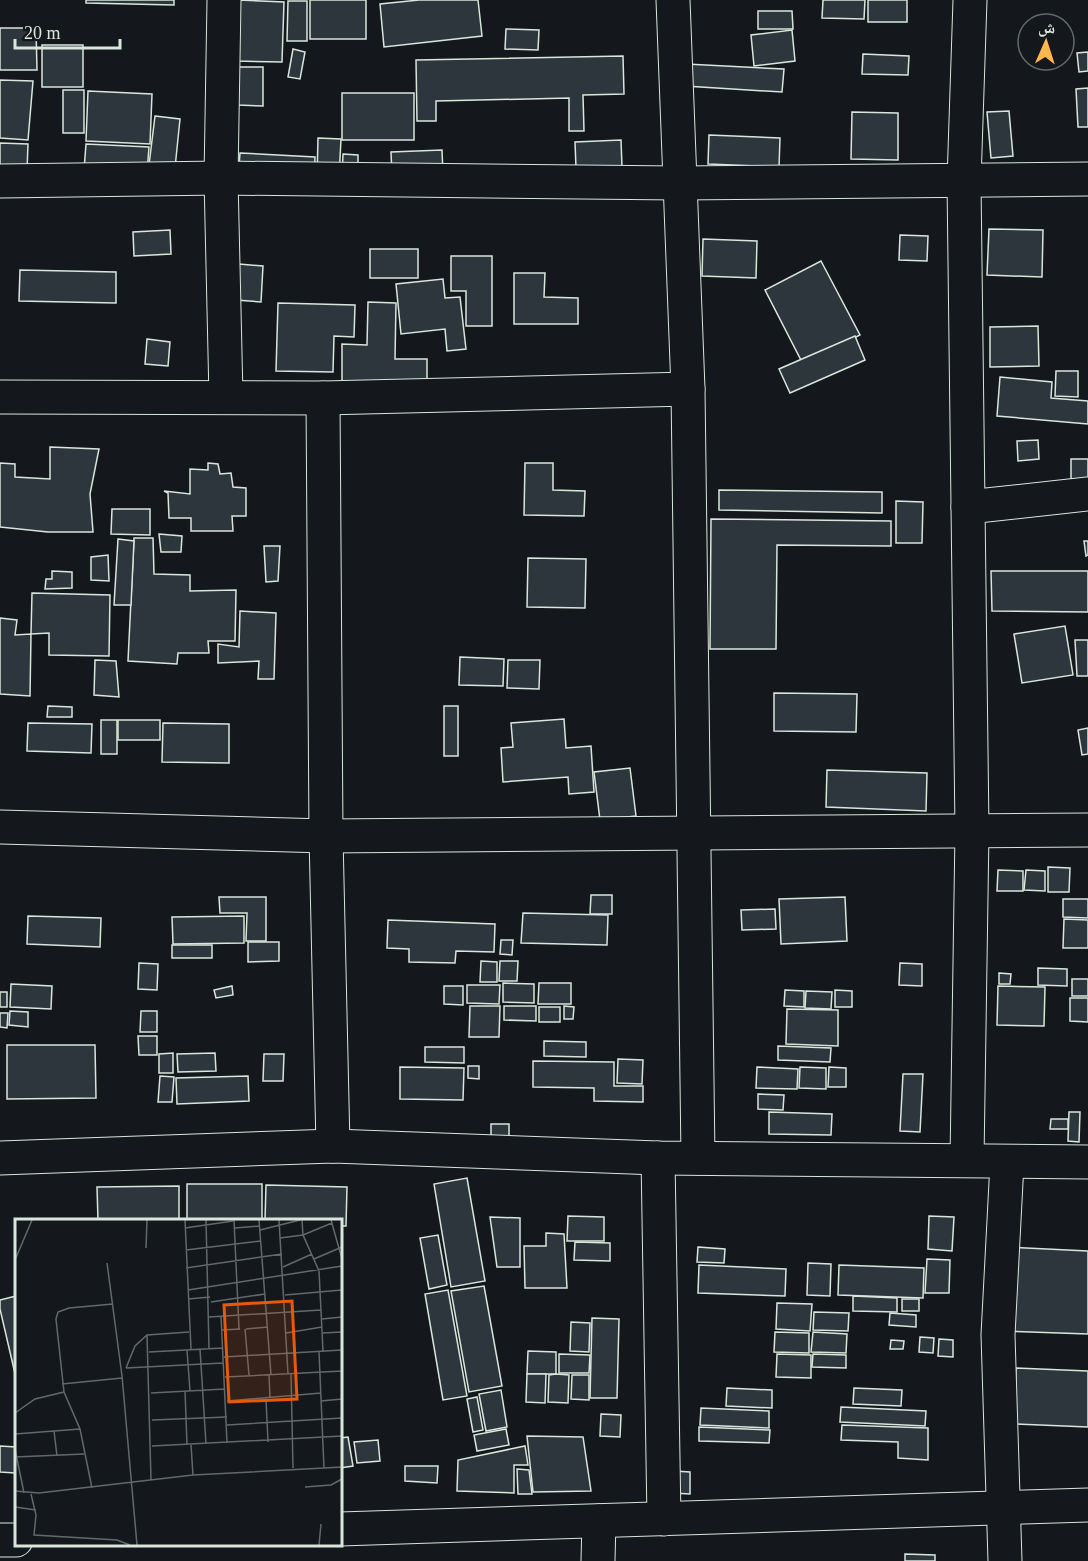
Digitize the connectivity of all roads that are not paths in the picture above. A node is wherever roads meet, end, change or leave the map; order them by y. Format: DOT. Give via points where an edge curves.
graph roads {
  1 [pos="224,0"];
  2 [pos="673,0"];
  3 [pos="970,0"];
  4 [pos="221,178"];
  5 [pos="1088,178"];
  6 [pos="964,181"];
  7 [pos="0,182"];
  8 [pos="680,183"];
  9 [pos="688,389"];
  10 [pos="0,397"];
  11 [pos="226,397"];
  12 [pos="323,398"];
  13 [pos="1088,494"];
  14 [pos="968,507"];
  15 [pos="0,827"];
  16 [pos="1088,830"];
  17 [pos="972,831"];
  18 [pos="692,832"];
  19 [pos="326,836"];
  20 [pos="333,1146"];
  21 [pos="0,1158"];
  22 [pos="658,1158"];
  23 [pos="698,1158"];
  24 [pos="967,1160"];
  25 [pos="1088,1162"];
  26 [pos="1007,1163"];
  27 [pos="1088,1505"];
  28 [pos="1005,1508"];
  29 [pos="664,1519"];
  30 [pos="599,1521"];
  31 [pos="342,1529"];
  32 [pos="598,1561"];
  33 [pos="1005,1561"];
  1 -- 4 [label="street"];
  2 -- 8 [label="street"];
  3 -- 6 [label="street"];
  4 -- 7 [label="street"];
  4 -- 8 [label="street"];
  4 -- 11 [label="street"];
  5 -- 6 [label="street"];
  6 -- 8 [label="street"];
  6 -- 14 [label="street"];
  8 -- 9 [label="street"];
  9 -- 12 [label="street"];
  9 -- 18 [label="street"];
  10 -- 11 [label="street"];
  11 -- 12 [label="street"];
  12 -- 19 [label="street"];
  13 -- 14 [label="street"];
  14 -- 17 [label="street"];
  15 -- 19 [label="street"];
  16 -- 17 [label="street"];
  17 -- 18 [label="street"];
  17 -- 24 [label="street"];
  18 -- 19 [label="street"];
  18 -- 23 [label="street"];
  19 -- 20 [label="street"];
  20 -- 21 [label="street"];
  20 -- 22 [label="street"];
  22 -- 23 [label="street"];
  22 -- 29 [label="street"];
  23 -- 24 [label="street"];
  24 -- 26 [label="street"];
  25 -- 26 [label="street"];
  26 -- 28 [label="street" via="998,1335"];
  27 -- 28 [label="street"];
  28 -- 29 [label="street"];
  28 -- 33 [label="street"];
  29 -- 30 [label="street"];
  30 -- 31 [label="street"];
  30 -- 32 [label="street"];
}
